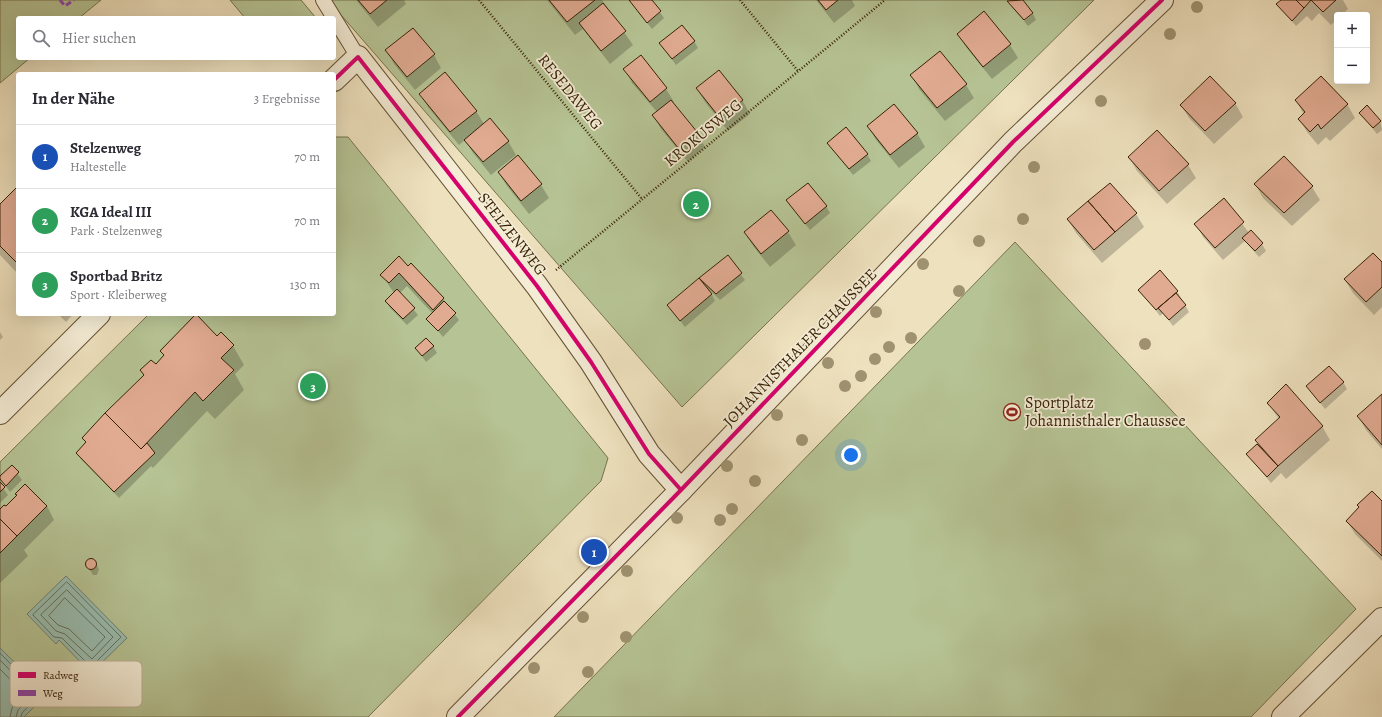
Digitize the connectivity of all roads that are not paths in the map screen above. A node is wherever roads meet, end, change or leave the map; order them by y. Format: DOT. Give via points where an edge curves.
graph roads {
  1 [pos="323,0"];
  2 [pos="1162,0"];
  3 [pos="333,16"];
  4 [pos="336,21"];
  5 [pos="358,57"];
  6 [pos="336,78"];
  7 [pos="97,316"];
  8 [pos="0,412"];
  9 [pos="681,490"];
  10 [pos="1382,619"];
  11 [pos="458,717"];
  12 [pos="1283,717"];
  1 -- 3 [label="lane, STELZENWEG"];
  2 -- 9 [label="street, JOHANNISTHALER CHAUSSEE" via="1013,142"];
  4 -- 5 [label="lane, STELZENWEG"];
  5 -- 6 [label="street"];
  5 -- 9 [label="street, STELZENWEG" via="537,286 591,362 648,454"];
  7 -- 8 [label="street"];
  9 -- 11 [label="street, JOHANNISTHALER CHAUSSEE"];
  10 -- 12 [label="street"];
}
